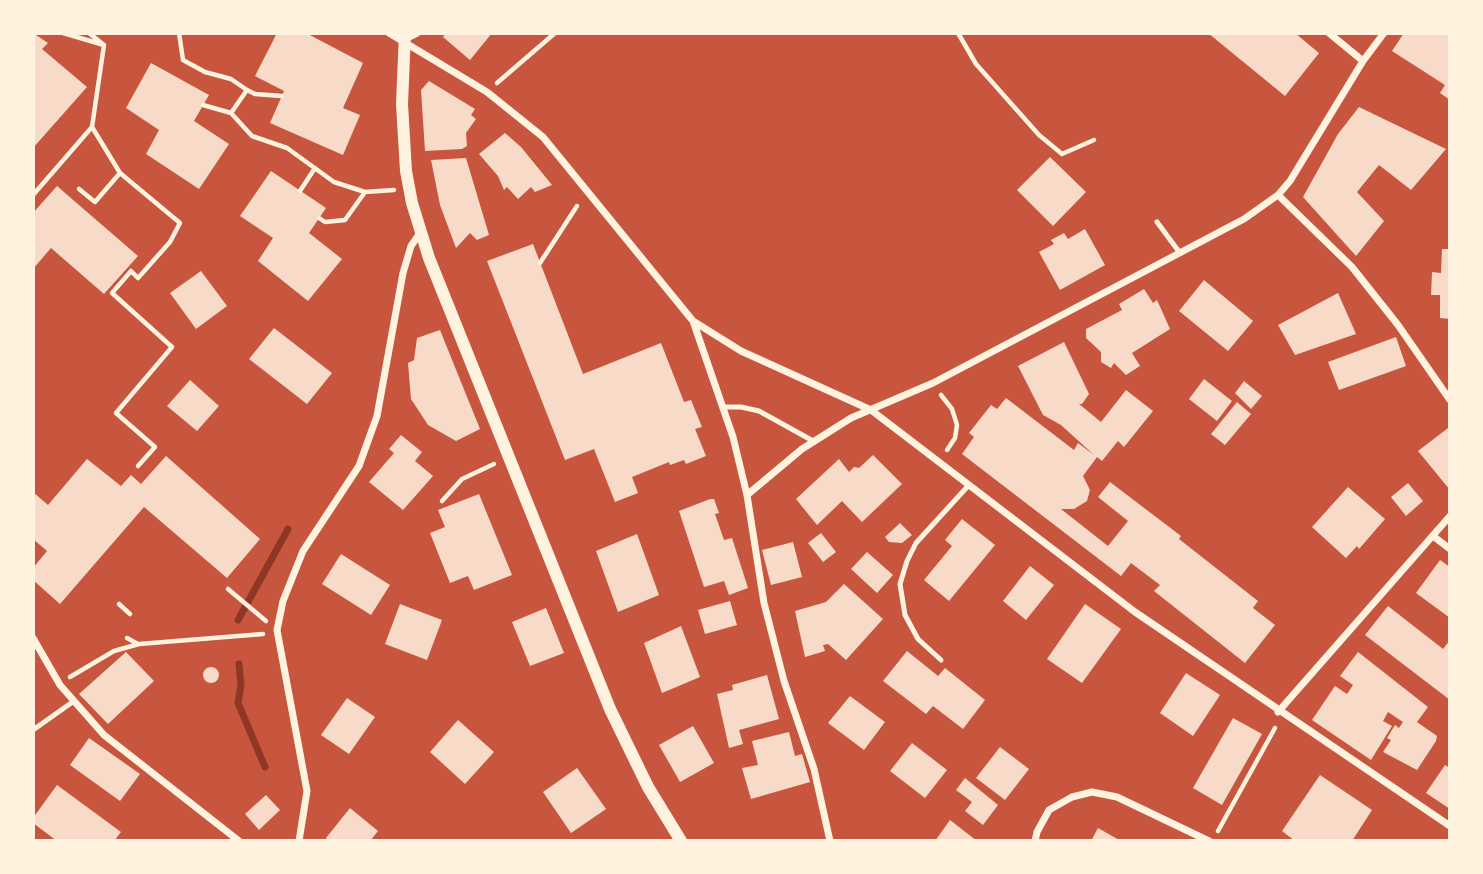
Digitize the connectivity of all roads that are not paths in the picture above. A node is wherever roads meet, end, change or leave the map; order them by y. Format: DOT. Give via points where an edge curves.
graph roads {
  1 [pos="389,33"];
  2 [pos="417,33"];
  3 [pos="1329,33"];
  4 [pos="1384,33"];
  5 [pos="404,36"];
  6 [pos="1363,61"];
  7 [pos="1278,195"];
  8 [pos="1157,222"];
  9 [pos="421,233"];
  10 [pos="1180,253"];
  11 [pos="693,321"];
  12 [pos="1450,400"];
  13 [pos="724,407"];
  14 [pos="871,410"];
  15 [pos="815,442"];
  16 [pos="968,486"];
  17 [pos="747,495"];
  18 [pos="1450,516"];
  19 [pos="1433,536"];
  20 [pos="1450,549"];
  21 [pos="33,638"];
  22 [pos="941,660"];
  23 [pos="74,701"];
  24 [pos="1278,712"];
  25 [pos="33,730"];
  26 [pos="1450,827"];
  27 [pos="239,841"];
  28 [pos="299,841"];
  29 [pos="681,841"];
  30 [pos="830,841"];
  31 [pos="1035,841"];
  32 [pos="1209,841"];
  1 -- 5 [label="street"];
  2 -- 5 [label="street"];
  3 -- 6 [label="street"];
  4 -- 6 [label="street"];
  5 -- 9 [label="street" via="402,134"];
  5 -- 11 [label="street" via="487,92 542,137"];
  6 -- 7 [label="street"];
  7 -- 10 [label="street"];
  7 -- 12 [label="street" via="1352,267"];
  8 -- 10 [label="lane"];
  9 -- 28 [label="street" via="411,246 403,272 377,416 359,466 303,551 277,630 307,791"];
  9 -- 29 [label="street" via="610,709"];
  10 -- 14 [label="street" via="933,383"];
  11 -- 13 [label="street"];
  11 -- 14 [label="street" via="741,351"];
  13 -- 15 [label="lane" via="759,411"];
  13 -- 17 [label="street"];
  14 -- 15 [label="street"];
  14 -- 16 [label="street"];
  15 -- 17 [label="street"];
  16 -- 22 [label="lane" via="916,543 900,584 905,615 918,639"];
  16 -- 24 [label="street"];
  17 -- 30 [label="street" via="764,603 814,769"];
  18 -- 19 [label="street"];
  19 -- 20 [label="street"];
  19 -- 24 [label="street"];
  21 -- 23 [label="street"];
  23 -- 25 [label="lane"];
  23 -- 27 [label="street" via="104,736"];
  24 -- 26 [label="street"];
  31 -- 32 [label="street" via="1049,810 1092,792 1116,797"];
}
